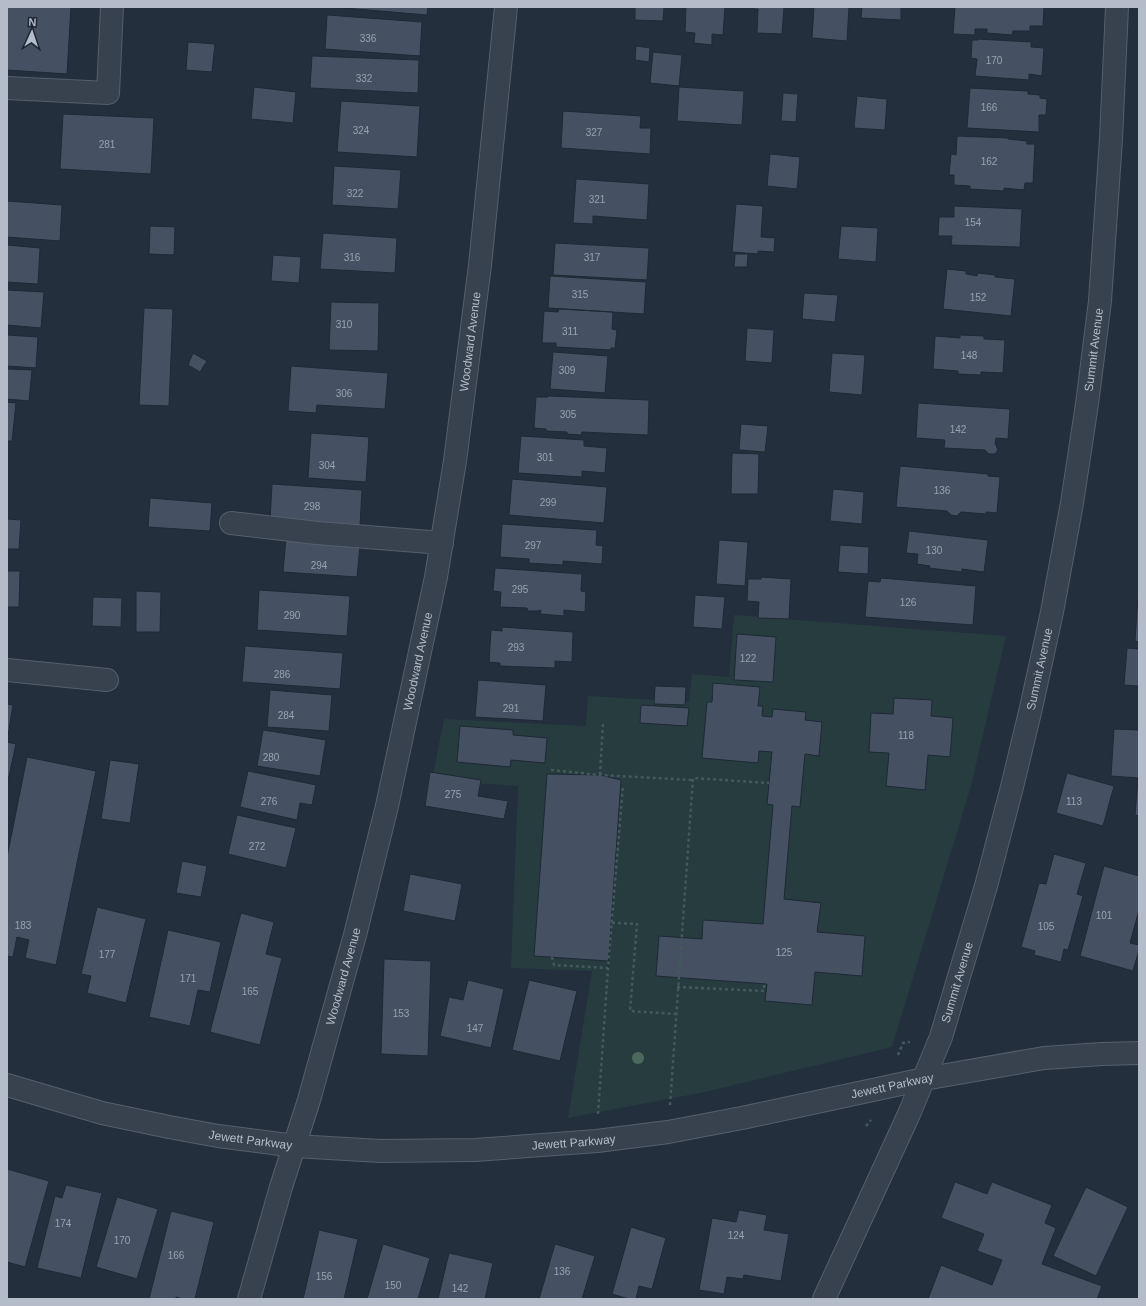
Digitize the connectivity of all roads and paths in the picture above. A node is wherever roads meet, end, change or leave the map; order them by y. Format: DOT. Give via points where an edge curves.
graph roads {
  1 [pos="112,7"];
  2 [pos="506,7"];
  3 [pos="1117,7"];
  4 [pos="7,88"];
  5 [pos="231,523"];
  6 [pos="442,543"];
  7 [pos="7,670"];
  8 [pos="107,680"];
  9 [pos="602,723"];
  10 [pos="551,770"];
  11 [pos="600,775"];
  12 [pos="692,780"];
  13 [pos="769,782"];
  14 [pos="623,784"];
  15 [pos="612,923"];
  16 [pos="552,957"];
  17 [pos="608,968"];
  18 [pos="764,984"];
  19 [pos="677,987"];
  20 [pos="676,1014"];
  21 [pos="903,1043"];
  22 [pos="1139,1053"];
  23 [pos="898,1054"];
  24 [pos="924,1079"];
  25 [pos="7,1085"];
  26 [pos="871,1120"];
  27 [pos="866,1126"];
  28 [pos="668,1132"];
  29 [pos="597,1141"];
  30 [pos="295,1146"];
  31 [pos="249,1299"];
  32 [pos="824,1299"];
  1 -- 4 [label="street" via="108,93"];
  2 -- 6 [label="street, Woodward Avenue" via="479,272"];
  3 -- 24 [label="street, Summit Avenue" via="1100,301 1072,503 1042,657 1012,787 986,886 941,1037"];
  5 -- 6 [label="street"];
  6 -- 30 [label="street, Woodward Avenue" via="387,806 353,942"];
  7 -- 8 [label="street"];
  9 -- 11 [label="path"];
  10 -- 11 [label="path"];
  11 -- 12 [label="path"];
  12 -- 13 [label="path" via="693,778"];
  12 -- 19 [label="path"];
  14 -- 15 [label="path"];
  15 -- 17 [label="path"];
  15 -- 20 [label="path" via="637,924 630,1012"];
  16 -- 17 [label="path" via="554,966"];
  17 -- 29 [label="path"];
  18 -- 19 [label="path" via="764,991"];
  19 -- 20 [label="path"];
  20 -- 28 [label="path"];
  21 -- 23 [label="path"];
  22 -- 24 [label="street, Jewett Parkway" via="1044,1058"];
  24 -- 28 [label="street, Jewett Parkway"];
  24 -- 32 [label="street, Summit Avenue"];
  25 -- 30 [label="street, Jewett Parkway" via="102,1113 139,1121 218,1136"];
  26 -- 27 [label="path"];
  28 -- 29 [label="street, Jewett Parkway"];
  29 -- 30 [label="street, Jewett Parkway" via="475,1150 380,1151"];
  30 -- 31 [label="street, Woodward Avenue"];
}
